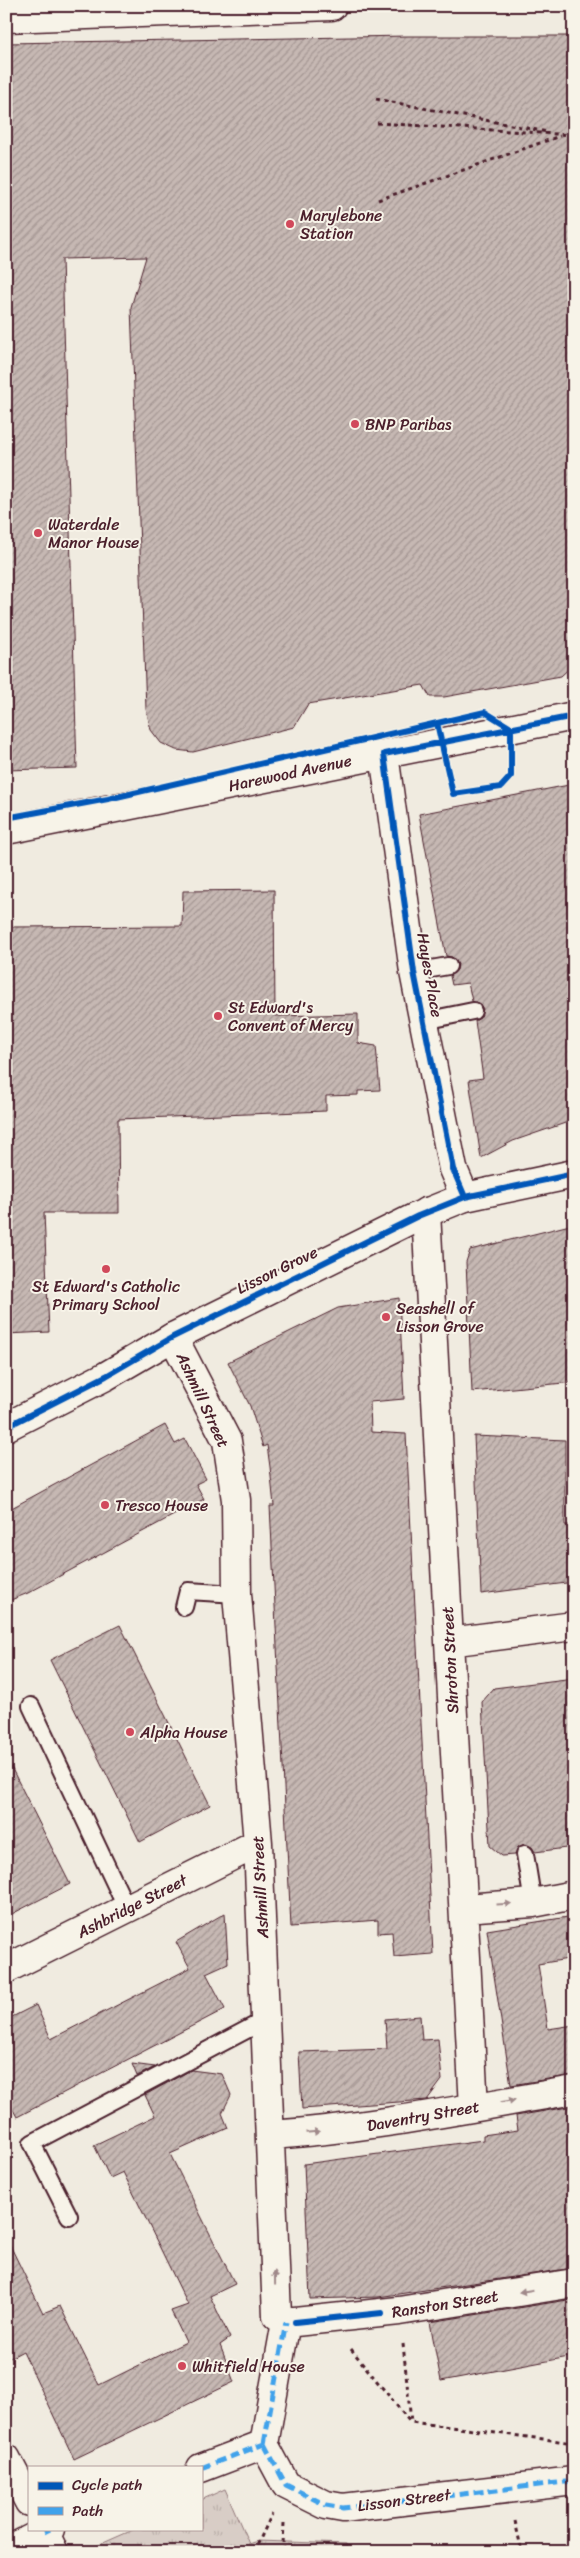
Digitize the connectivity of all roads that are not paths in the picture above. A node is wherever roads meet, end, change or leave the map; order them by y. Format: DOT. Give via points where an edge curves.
graph roads {
  1 [pos="332,6"];
  2 [pos="6,18"];
  3 [pos="574,716"];
  4 [pos="384,754"];
  5 [pos="6,830"];
  6 [pos="448,966"];
  7 [pos="414,972"];
  8 [pos="473,1011"];
  9 [pos="424,1021"];
  10 [pos="574,1174"];
  11 [pos="465,1197"];
  12 [pos="426,1212"];
  13 [pos="173,1337"];
  14 [pos="6,1427"];
  15 [pos="237,1594"];
  16 [pos="184,1607"];
  17 [pos="574,1626"];
  18 [pos="449,1642"];
  19 [pos="31,1706"];
  20 [pos="258,1842"];
  21 [pos="525,1854"];
  22 [pos="574,1895"];
  23 [pos="532,1902"];
  24 [pos="464,1908"];
  25 [pos="127,1909"];
  26 [pos="6,1969"];
  27 [pos="267,2018"];
  28 [pos="574,2090"];
  29 [pos="474,2107"];
  30 [pos="271,2135"];
  31 [pos="69,2216"];
  32 [pos="574,2283"];
  33 [pos="286,2322"];
  34 [pos="264,2444"];
  35 [pos="6,2458"];
  36 [pos="202,2468"];
  37 [pos="574,2481"];
  38 [pos="28,2500"];
  39 [pos="48,2536"];
  40 [pos="6,2551"];
  1 -- 2 [label="street"];
  3 -- 4 [label="street, Harewood Avenue"];
  4 -- 5 [label="street, Harewood Avenue"];
  4 -- 7 [label="street, Hayes Place"];
  6 -- 7 [label="lane"];
  7 -- 9 [label="street, Hayes Place"];
  8 -- 9 [label="lane"];
  9 -- 11 [label="street, Hayes Place" via="452,1169"];
  10 -- 11 [label="street, Lisson Grove"];
  11 -- 12 [label="street, Lisson Grove"];
  12 -- 13 [label="street, Lisson Grove"];
  12 -- 18 [label="street, Shroton Street"];
  13 -- 14 [label="street, Lisson Grove" via="106,1376"];
  13 -- 15 [label="street, Ashmill Street" via="227,1441 236,1500"];
  15 -- 16 [label="lane" via="188,1591"];
  15 -- 20 [label="street, Ashmill Street"];
  17 -- 18 [label="street"];
  18 -- 24 [label="street, Shroton Street"];
  19 -- 25 [label="lane"];
  20 -- 25 [label="street, Ashbridge Street"];
  20 -- 27 [label="street, Ashmill Street"];
  21 -- 23 [label="lane"];
  22 -- 23 [label="street"];
  24 -- 23 [label="street, one-way"];
  24 -- 29 [label="street, Shroton Street"];
  25 -- 26 [label="street, Ashbridge Street"];
  27 -- 30 [label="street, Ashmill Street"];
  27 -- 31 [label="lane" via="32,2143"];
  29 -- 28 [label="street, Daventry Street, one-way"];
  30 -- 29 [label="street, Daventry Street, one-way" via="339,2130"];
  33 -- 30 [label="street, Ashmill Street, one-way" via="276,2311"];
  32 -- 33 [label="street, Ranston Street, one-way" via="399,2312"];
  33 -- 34 [label="street"];
  34 -- 36 [label="street"];
  34 -- 37 [label="street, Lisson Street" via="286,2485 326,2505 343,2508"];
  35 -- 38 [label="street"];
  39 -- 40 [label="street"];
}
